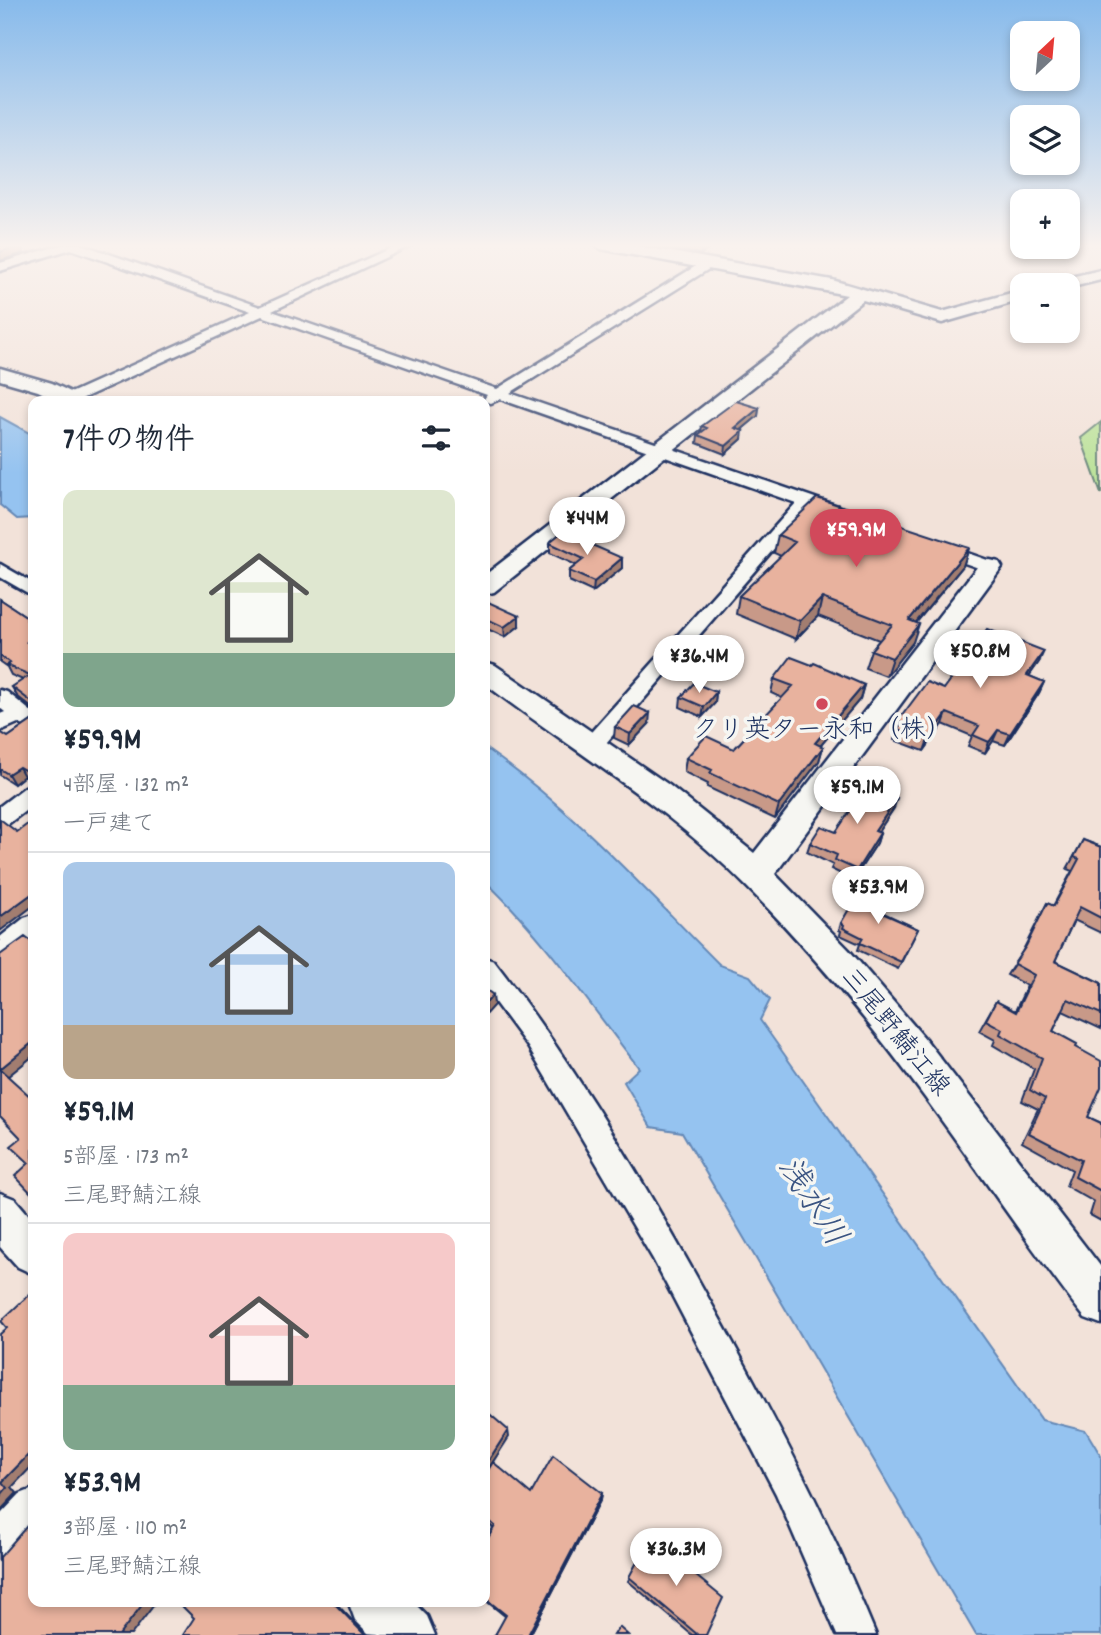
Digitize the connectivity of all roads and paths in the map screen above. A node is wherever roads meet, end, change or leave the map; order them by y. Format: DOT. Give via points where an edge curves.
graph roads {
  1 [pos="243,320"];
  2 [pos="285,320"];
  3 [pos="617,320"];
  4 [pos="826,320"];
  5 [pos="0,374"];
  6 [pos="500,393"];
  7 [pos="63,396"];
  8 [pos="80,396"];
  9 [pos="490,399"];
  10 [pos="661,450"];
  11 [pos="806,501"];
  12 [pos="859,519"];
  13 [pos="924,543"];
  14 [pos="990,567"];
  15 [pos="0,569"];
  16 [pos="490,583"];
  17 [pos="28,588"];
  18 [pos="490,675"];
  19 [pos="0,697"];
  20 [pos="26,718"];
  21 [pos="0,724"];
  22 [pos="592,744"];
  23 [pos="28,797"];
  24 [pos="0,818"];
  25 [pos="756,875"];
  26 [pos="28,929"];
  27 [pos="0,950"];
  28 [pos="490,977"];
  29 [pos="0,1214"];
  30 [pos="28,1246"];
  31 [pos="1101,1302"];
  32 [pos="28,1512"];
  33 [pos="0,1541"];
  34 [pos="380,1607"];
  35 [pos="408,1635"];
  36 [pos="857,1635"];
  1 -- 8 [label="street"];
  2 -- 6 [label="street"];
  3 -- 6 [label="street"];
  4 -- 10 [label="street"];
  5 -- 7 [label="street"];
  6 -- 9 [label="street"];
  6 -- 10 [label="street"];
  10 -- 11 [label="street"];
  10 -- 16 [label="street"];
  11 -- 12 [label="street"];
  11 -- 22 [label="street"];
  13 -- 14 [label="street"];
  14 -- 25 [label="street"];
  15 -- 17 [label="street"];
  18 -- 22 [label="street, 三尾野鯖江線"];
  19 -- 20 [label="street"];
  20 -- 21 [label="street"];
  22 -- 25 [label="street, 三尾野鯖江線" via="691,816"];
  23 -- 24 [label="street"];
  25 -- 31 [label="street, 三尾野鯖江線" via="889,1023"];
  26 -- 27 [label="street"];
  28 -- 36 [label="street" via="538,1039 664,1248 789,1481"];
  29 -- 30 [label="street"];
  32 -- 33 [label="street"];
  34 -- 35 [label="street"];
}
